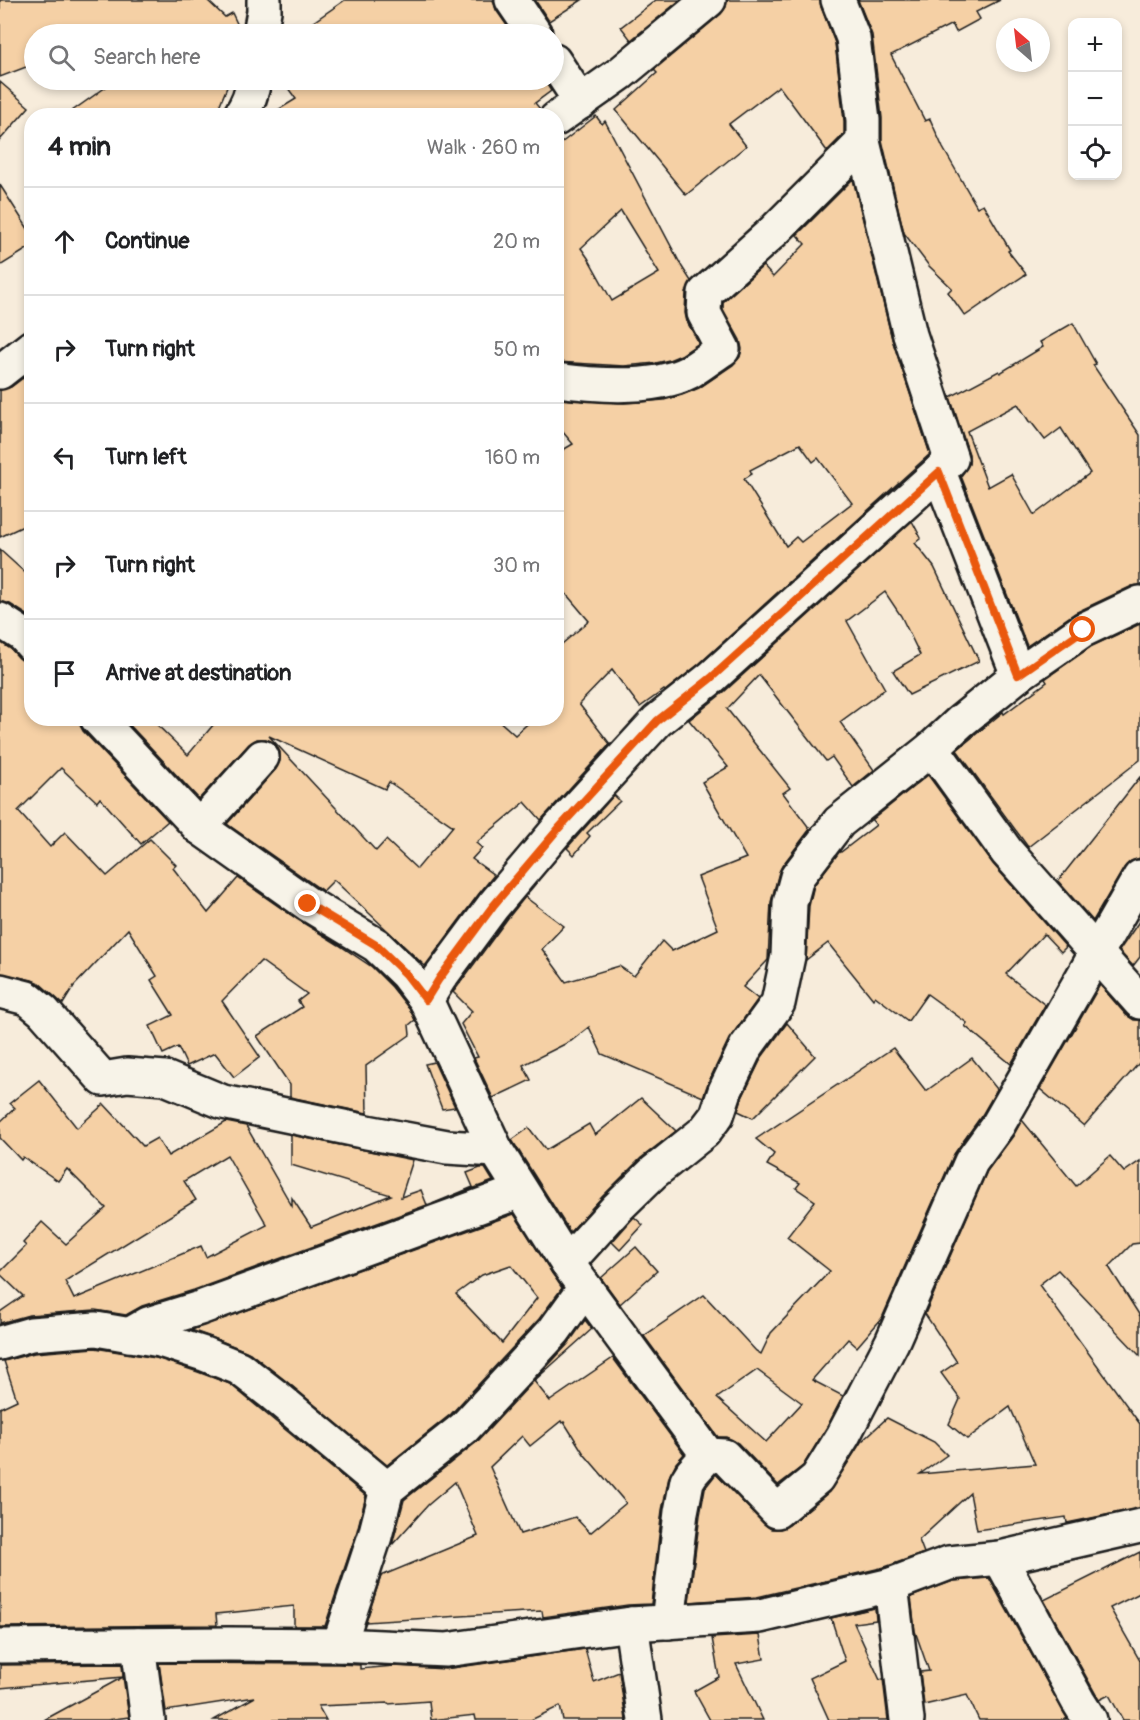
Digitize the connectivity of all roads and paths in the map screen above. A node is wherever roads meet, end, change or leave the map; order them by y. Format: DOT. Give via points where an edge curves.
graph roads {
  1 [pos="264,0"];
  2 [pos="512,0"];
  3 [pos="710,0"];
  4 [pos="838,0"];
  5 [pos="262,24"];
  6 [pos="528,24"];
  7 [pos="252,90"];
  8 [pos="563,90"];
  9 [pos="245,108"];
  10 [pos="569,110"];
  11 [pos="863,142"];
  12 [pos="24,353"];
  13 [pos="0,372"];
  14 [pos="564,381"];
  15 [pos="939,472"];
  16 [pos="1140,603"];
  17 [pos="0,620"];
  18 [pos="24,637"];
  19 [pos="1018,675"];
  20 [pos="104,726"];
  21 [pos="932,748"];
  22 [pos="262,757"];
  23 [pos="199,827"];
  24 [pos="1140,877"];
  25 [pos="1096,954"];
  26 [pos="0,991"];
  27 [pos="426,1000"];
  28 [pos="1140,1002"];
  29 [pos="496,1150"];
  30 [pos="522,1191"];
  31 [pos="576,1276"];
  32 [pos="129,1335"];
  33 [pos="0,1343"];
  34 [pos="708,1455"];
  35 [pos="387,1489"];
  36 [pos="1140,1526"];
  37 [pos="1000,1558"];
  38 [pos="891,1586"];
  39 [pos="668,1622"];
  40 [pos="631,1624"];
  41 [pos="138,1645"];
  42 [pos="339,1645"];
  43 [pos="0,1646"];
  44 [pos="148,1720"];
  45 [pos="645,1720"];
  46 [pos="907,1720"];
  47 [pos="1090,1720"];
  1 -- 5 [label="street"];
  2 -- 6 [label="street"];
  3 -- 10 [label="street"];
  4 -- 11 [label="street" via="853,38"];
  7 -- 9 [label="street"];
  8 -- 10 [label="street"];
  11 -- 14 [label="street" via="705,293 704,313 723,349 687,373 665,381 635,385"];
  11 -- 15 [label="street" via="910,335 951,459"];
  12 -- 13 [label="street"];
  15 -- 19 [label="street"];
  15 -- 27 [label="street" via="711,678 657,721 493,906"];
  16 -- 19 [label="street" via="1083,630"];
  17 -- 18 [label="street"];
  19 -- 21 [label="street"];
  20 -- 23 [label="street"];
  21 -- 25 [label="street" via="1007,852"];
  21 -- 31 [label="street" via="839,822 797,878 790,903 788,956 778,1003 746,1047 717,1115 704,1132 624,1201"];
  22 -- 23 [label="street"];
  23 -- 27 [label="street" via="308,904 376,945"];
  24 -- 25 [label="street"];
  25 -- 28 [label="street"];
  25 -- 34 [label="street" via="998,1125 971,1162 892,1342 817,1478 777,1511 724,1456"];
  26 -- 29 [label="street" via="27,998 43,1011 103,1079 127,1075 165,1078 223,1102 447,1147"];
  27 -- 29 [label="street"];
  29 -- 30 [label="street"];
  30 -- 31 [label="street"];
  30 -- 32 [label="street" via="148,1324"];
  31 -- 34 [label="street"];
  31 -- 35 [label="street" via="554,1331 464,1428"];
  32 -- 33 [label="street" via="96,1329 31,1334"];
  32 -- 35 [label="street" via="160,1340 239,1368"];
  34 -- 39 [label="street" via="687,1481"];
  35 -- 42 [label="street"];
  36 -- 37 [label="street"];
  37 -- 38 [label="street" via="949,1563"];
  37 -- 47 [label="street"];
  38 -- 39 [label="street" via="760,1616"];
  38 -- 46 [label="street"];
  39 -- 40 [label="street"];
  40 -- 42 [label="street" via="446,1650"];
  40 -- 45 [label="street"];
  41 -- 42 [label="street"];
  41 -- 43 [label="street"];
  41 -- 44 [label="street"];
}
